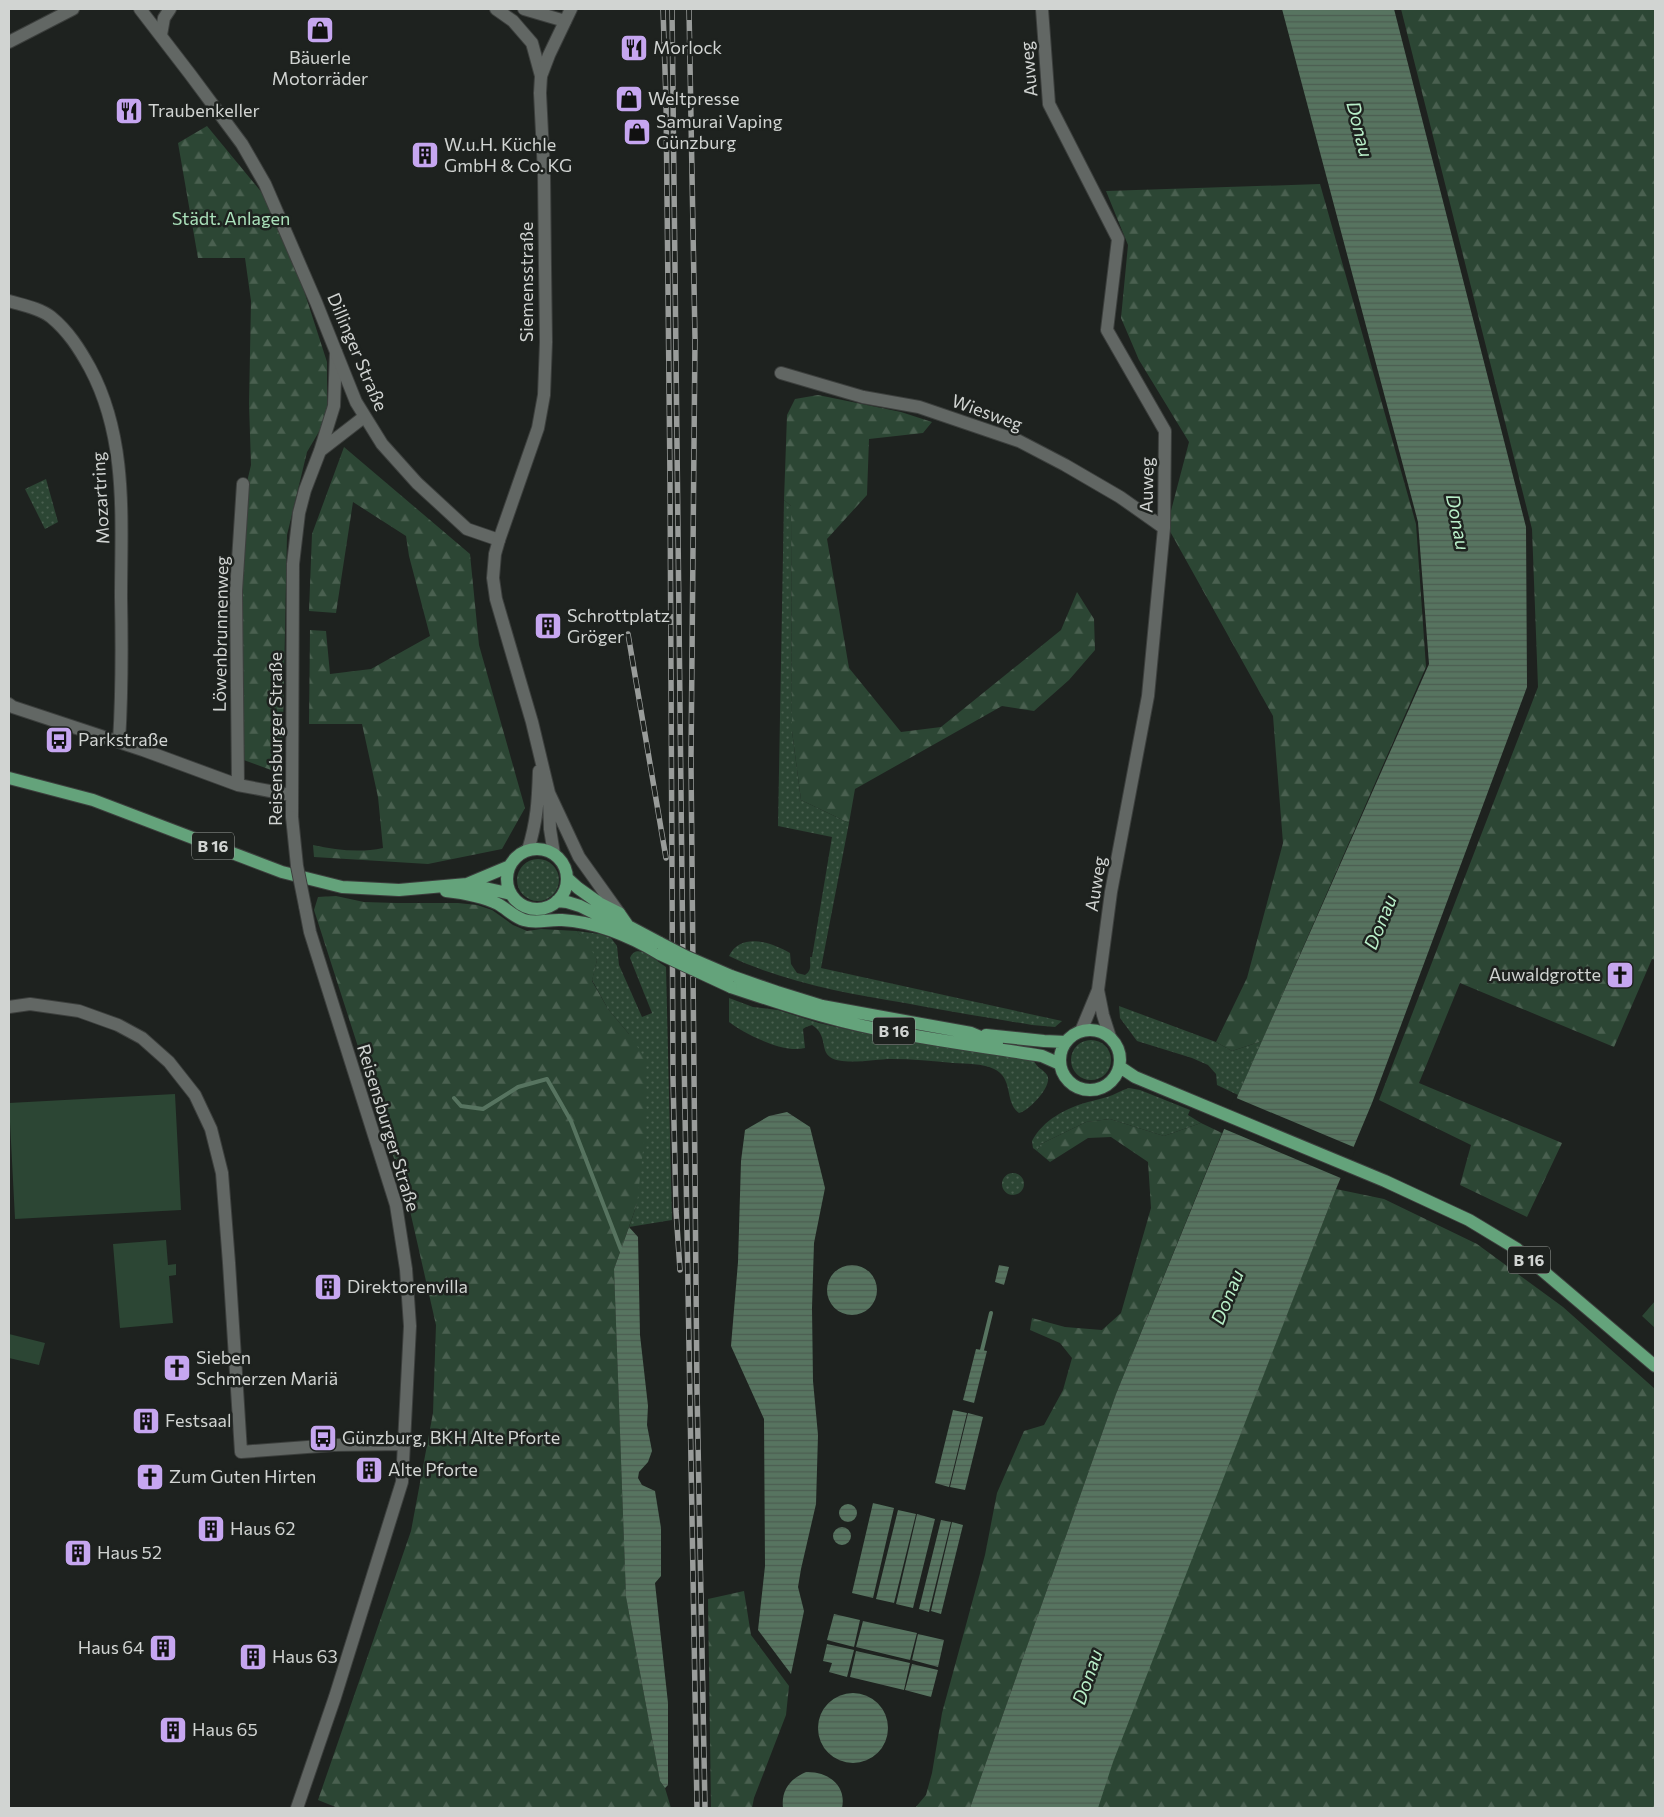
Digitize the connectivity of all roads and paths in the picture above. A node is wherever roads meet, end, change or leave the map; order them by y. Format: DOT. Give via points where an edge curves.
graph roads {
  1 [pos="74,9"];
  2 [pos="170,9"];
  3 [pos="496,9"];
  4 [pos="524,9"];
  5 [pos="572,9"];
  6 [pos="1042,9"];
  7 [pos="143,10"];
  8 [pos="565,21"];
  9 [pos="161,35"];
  10 [pos="9,42"];
  11 [pos="541,76"];
  12 [pos="9,301"];
  13 [pos="336,352"];
  14 [pos="780,373"];
  15 [pos="364,417"];
  16 [pos="320,451"];
  17 [pos="243,484"];
  18 [pos="1164,528"];
  19 [pos="498,540"];
  20 [pos="9,704"];
  21 [pos="119,742"];
  22 [pos="540,756"];
  23 [pos="9,778"];
  24 [pos="238,785"];
  25 [pos="549,793"];
  26 [pos="291,794"];
  27 [pos="528,850"];
  28 [pos="554,854"];
  29 [pos="510,866"];
  30 [pos="568,879"];
  31 [pos="467,884"];
  32 [pos="421,887"];
  33 [pos="511,894"];
  34 [pos="556,901"];
  35 [pos="619,913"];
  36 [pos="625,930"];
  37 [pos="731,981"];
  38 [pos="1098,990"];
  39 [pos="9,1007"];
  40 [pos="1081,1031"];
  41 [pos="971,1033"];
  42 [pos="1110,1037"];
  43 [pos="1066,1042"];
  44 [pos="1018,1052"];
  45 [pos="1060,1064"];
  46 [pos="1120,1067"];
  47 [pos="1655,1366"];
  48 [pos="403,1444"];
  49 [pos="297,1808"];
  1 -- 10 [label="street"];
  2 -- 9 [label="street" via="164,18"];
  3 -- 11 [label="street" via="513,21 532,43"];
  4 -- 8 [label="street"];
  5 -- 8 [label="street, Siemensstraße"];
  6 -- 18 [label="street, Auweg" via="1049,104 1118,239 1107,330 1165,431"];
  7 -- 9 [label="street, Dillinger Straße"];
  8 -- 11 [label="street, Siemensstraße"];
  9 -- 13 [label="street, Dillinger Straße" via="242,144 265,184"];
  11 -- 19 [label="street, Siemensstraße" via="546,323 544,395 538,428"];
  12 -- 21 [label="street, Mozartring" via="50,315 67,331 96,380 110,417 122,507"];
  13 -- 15 [label="street, Dillinger Straße"];
  13 -- 16 [label="street, Reisensburger Straße" via="334,406"];
  14 -- 18 [label="street, Wiesweg" via="863,397 919,407 1019,442 1104,487"];
  15 -- 16 [label="street"];
  15 -- 19 [label="street, Dillinger Straße" via="382,444 417,483 467,530"];
  16 -- 26 [label="street, Reisensburger Straße" via="301,505 293,564"];
  17 -- 24 [label="street, Löwenbrunnenweg" via="236,591"];
  18 -- 38 [label="street, Auweg" via="1148,696 1111,892"];
  19 -- 22 [label="street" via="493,568 496,599"];
  20 -- 21 [label="street"];
  21 -- 24 [label="street"];
  22 -- 25 [label="street"];
  22 -- 27 [label="street" via="537,813"];
  23 -- 32 [label="main road, B 16" via="93,800 282,872 342,887 399,890"];
  24 -- 26 [label="street"];
  25 -- 28 [label="street"];
  25 -- 35 [label="street" via="579,856"];
  26 -- 48 [label="street, Reisensburger Straße, bridge" via="296,866 310,932 396,1205 406,1269 410,1326"];
  27 -- 28 [label="main road" via="546,850"];
  27 -- 29 [label="main road, B 16" via="517,856"];
  28 -- 30 [label="main road, B 16" via="566,870"];
  29 -- 31 [label="main road, B 16"];
  29 -- 33 [label="main road" via="507,875"];
  30 -- 34 [label="main road"];
  30 -- 35 [label="main road, B 16" via="599,903"];
  31 -- 32 [label="main road, B 16"];
  31 -- 33 [label="main road, B 16"];
  32 -- 36 [label="main road, B 16" via="482,897 523,920 573,921"];
  33 -- 34 [label="main road, B 16" via="529,907 540,908"];
  34 -- 36 [label="main road, B 16" via="580,906"];
  35 -- 36 [label="main road, B 16"];
  36 -- 37 [label="main road, B 16, bridge" via="660,949 687,957"];
  37 -- 41 [label="main road, B 16" via="822,1006"];
  37 -- 44 [label="main road, B 16" via="799,1010 877,1029"];
  38 -- 40 [label="street, Auweg"];
  38 -- 42 [label="street, Auweg"];
  39 -- 48 [label="street" via="30,1004 79,1011 118,1024 142,1038 169,1062 195,1095 211,1129 222,1173 241,1452"];
  40 -- 42 [label="main road" via="1101,1031"];
  40 -- 43 [label="main road"];
  41 -- 43 [label="main road"];
  41 -- 44 [label="main road, B 16"];
  42 -- 46 [label="main road" via="1119,1050"];
  43 -- 45 [label="main road"];
  44 -- 45 [label="main road, B 16" via="1042,1056"];
  45 -- 46 [label="main road" via="1068,1081 1091,1090 1112,1081"];
  46 -- 47 [label="main road, B 16" via="1135,1077 1385,1181 1469,1220 1517,1249"];
  48 -- 49 [label="street, Reisensburger Straße" via="402,1482"];
}
